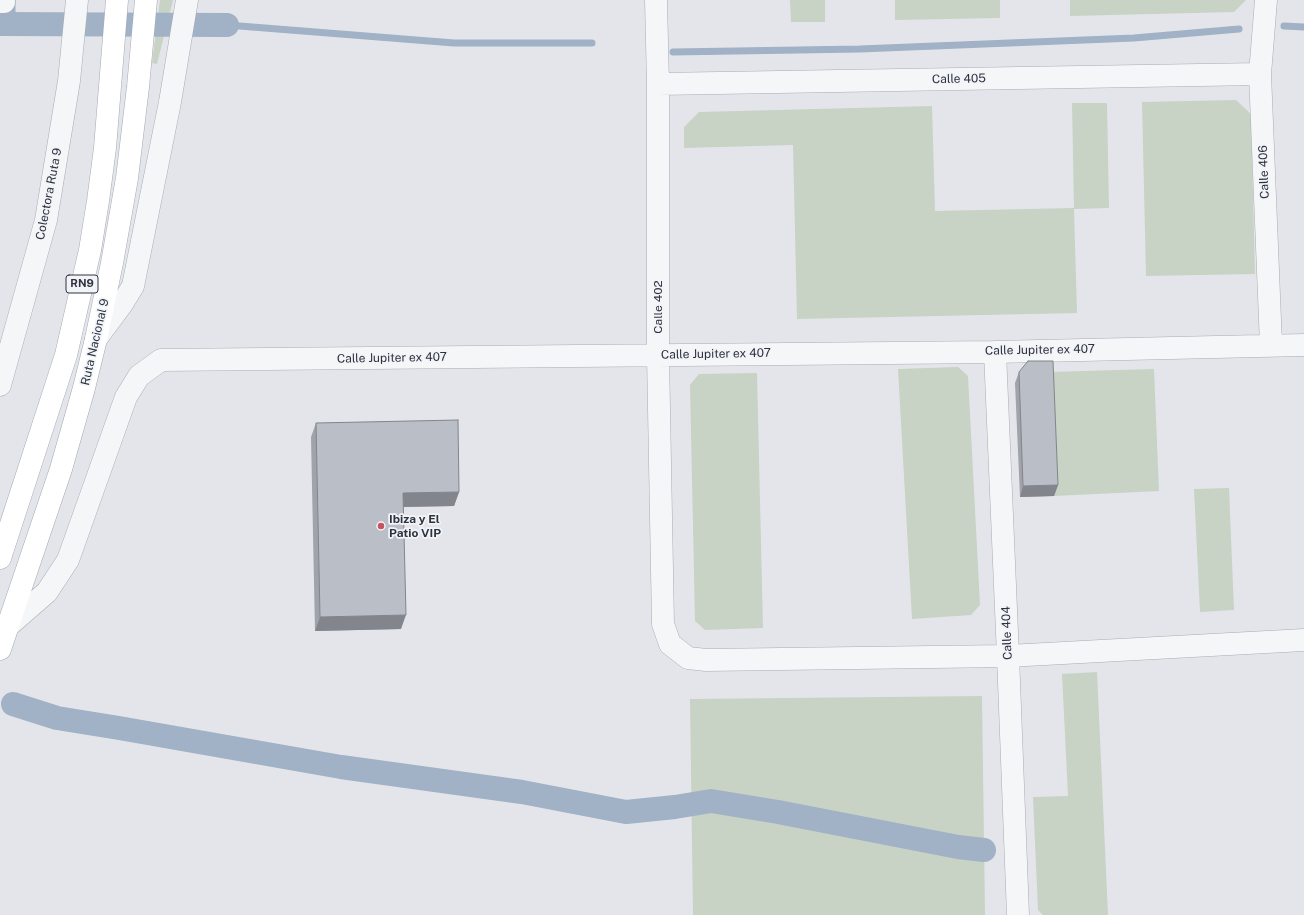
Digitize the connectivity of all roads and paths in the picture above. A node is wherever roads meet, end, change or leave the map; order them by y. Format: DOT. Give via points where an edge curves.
graph roads {
  1 [pos="76,0"];
  2 [pos="117,0"];
  3 [pos="146,0"];
  4 [pos="187,0"];
  5 [pos="656,0"];
  6 [pos="1266,0"];
  7 [pos="1260,74"];
  8 [pos="658,84"];
  9 [pos="96,339"];
  10 [pos="1271,345"];
  11 [pos="1304,345"];
  12 [pos="995,352"];
  13 [pos="658,355"];
  14 [pos="0,384"];
  15 [pos="0,558"];
  16 [pos="8,626"];
  17 [pos="1304,640"];
  18 [pos="0,650"];
  19 [pos="1008,656"];
  20 [pos="1018,915"];
  1 -- 14 [label="street, Colectora Ruta 9" via="68,81 46,220"];
  2 -- 15 [label="main road, RN9" via="105,148 90,250 66,356"];
  3 -- 9 [label="main road, Ruta Nacional 9 / RN9" via="127,178"];
  4 -- 9 [label="street" via="170,102 133,286"];
  5 -- 8 [label="street, Calle 402"];
  6 -- 7 [label="street, Calle 406"];
  7 -- 8 [label="street, Calle 405"];
  7 -- 10 [label="street, Calle 406"];
  8 -- 13 [label="street, Calle 402"];
  9 -- 16 [label="main road, Ruta Nacional 9 / RN9" via="61,469"];
  10 -- 11 [label="street, Calle Jupiter ex 407"];
  10 -- 12 [label="street, Calle Jupiter ex 407"];
  12 -- 13 [label="street, Calle Jupiter ex 407"];
  12 -- 19 [label="street, Calle 404"];
  13 -- 16 [label="street, Calle Jupiter ex 407" via="161,360 139,376 126,397 68,560 47,592"];
  13 -- 19 [label="street, Calle 402" via="663,624 670,644 688,658 706,660"];
  16 -- 18 [label="main road, Ruta Nacional 9 / RN9"];
  17 -- 19 [label="street, Calle 402"];
  19 -- 20 [label="street, Calle 404"];
}
